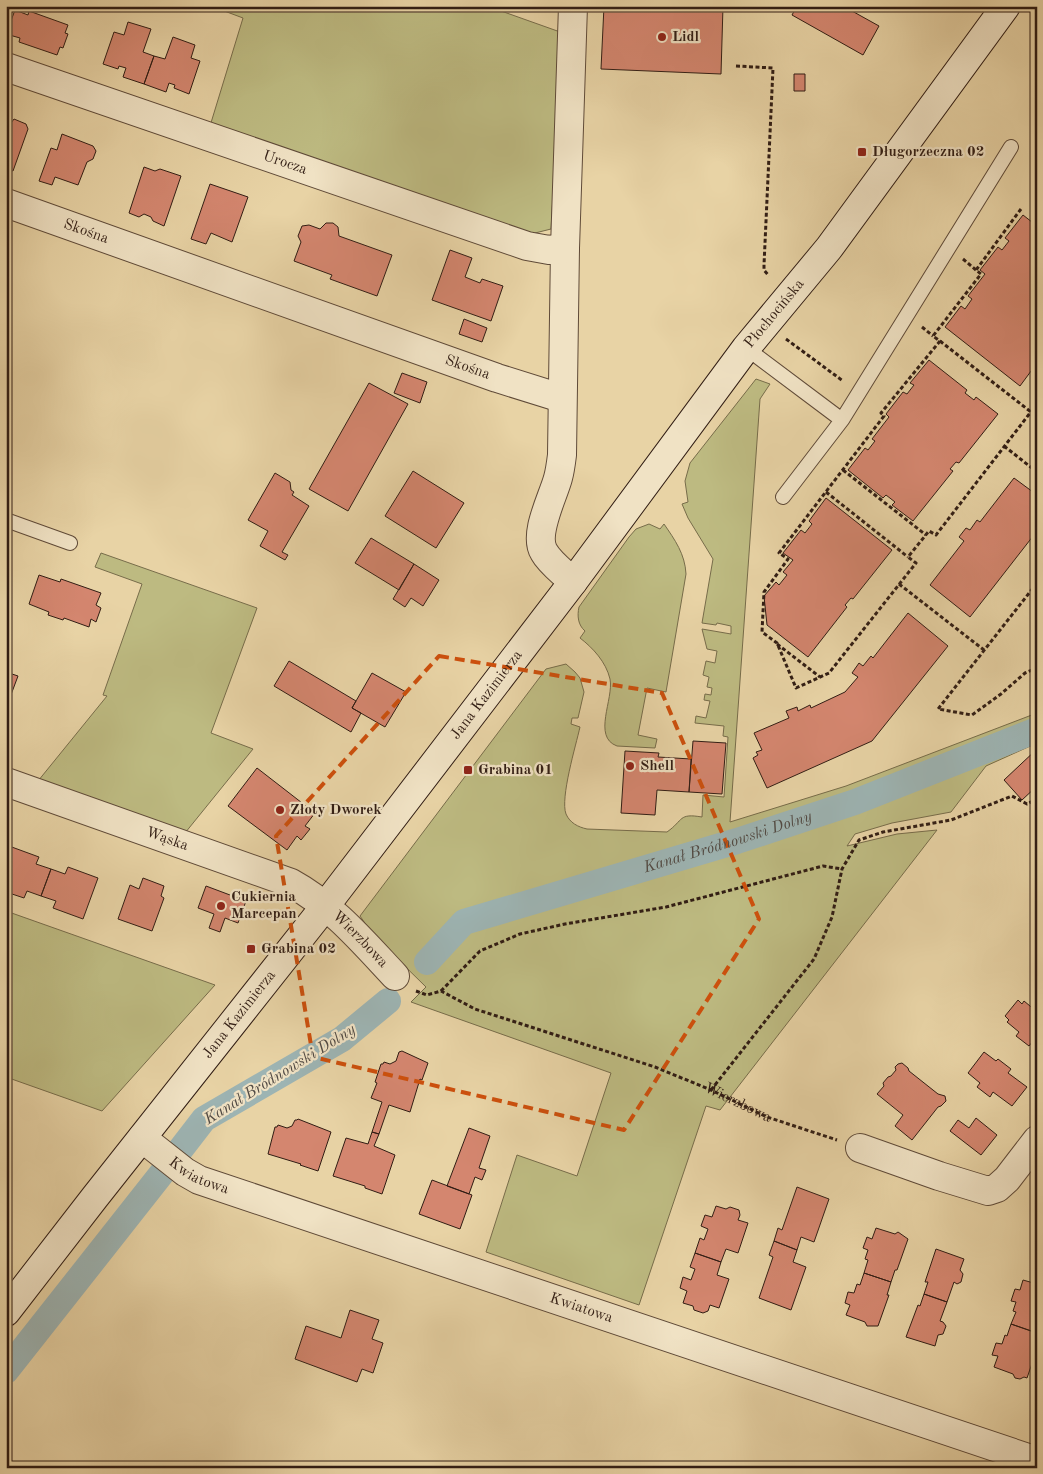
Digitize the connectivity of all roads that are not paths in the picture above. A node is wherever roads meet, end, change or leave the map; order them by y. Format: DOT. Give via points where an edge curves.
graph roads {
  1 [pos="572,6"];
  2 [pos="1006,6"];
  3 [pos="6,67"];
  4 [pos="1011,147"];
  5 [pos="6,203"];
  6 [pos="565,248"];
  7 [pos="746,348"];
  8 [pos="562,398"];
  9 [pos="842,420"];
  10 [pos="784,497"];
  11 [pos="6,520"];
  12 [pos="70,543"];
  13 [pos="574,582"];
  14 [pos="542,622"];
  15 [pos="6,782"];
  16 [pos="326,905"];
  17 [pos="394,976"];
  18 [pos="142,1138"];
  19 [pos="1037,1140"];
  20 [pos="860,1148"];
  21 [pos="6,1312"];
  22 [pos="1031,1459"];
  1 -- 6 [label="street"];
  2 -- 7 [label="street, Płochocińska" via="829,248"];
  3 -- 6 [label="street, Urocza" via="527,246 549,250"];
  4 -- 9 [label="lane"];
  5 -- 8 [label="street, Skośna"];
  6 -- 8 [label="street"];
  7 -- 9 [label="lane"];
  7 -- 13 [label="street, Płochocińska"];
  8 -- 13 [label="street" via="559,476 544,517 540,541 549,559"];
  9 -- 10 [label="lane"];
  11 -- 12 [label="lane"];
  13 -- 14 [label="street, Płochocińska"];
  14 -- 16 [label="street, Jana Kazimierza"];
  15 -- 16 [label="street, Wąska" via="291,883"];
  16 -- 17 [label="street, Wierzbowa"];
  16 -- 18 [label="street, Jana Kazimierza"];
  18 -- 21 [label="street, Jana Kazimierza"];
  18 -- 22 [label="street, Kwiatowa" via="199,1180"];
  19 -- 20 [label="street" via="1007,1179 998,1188 988,1191"];
}
